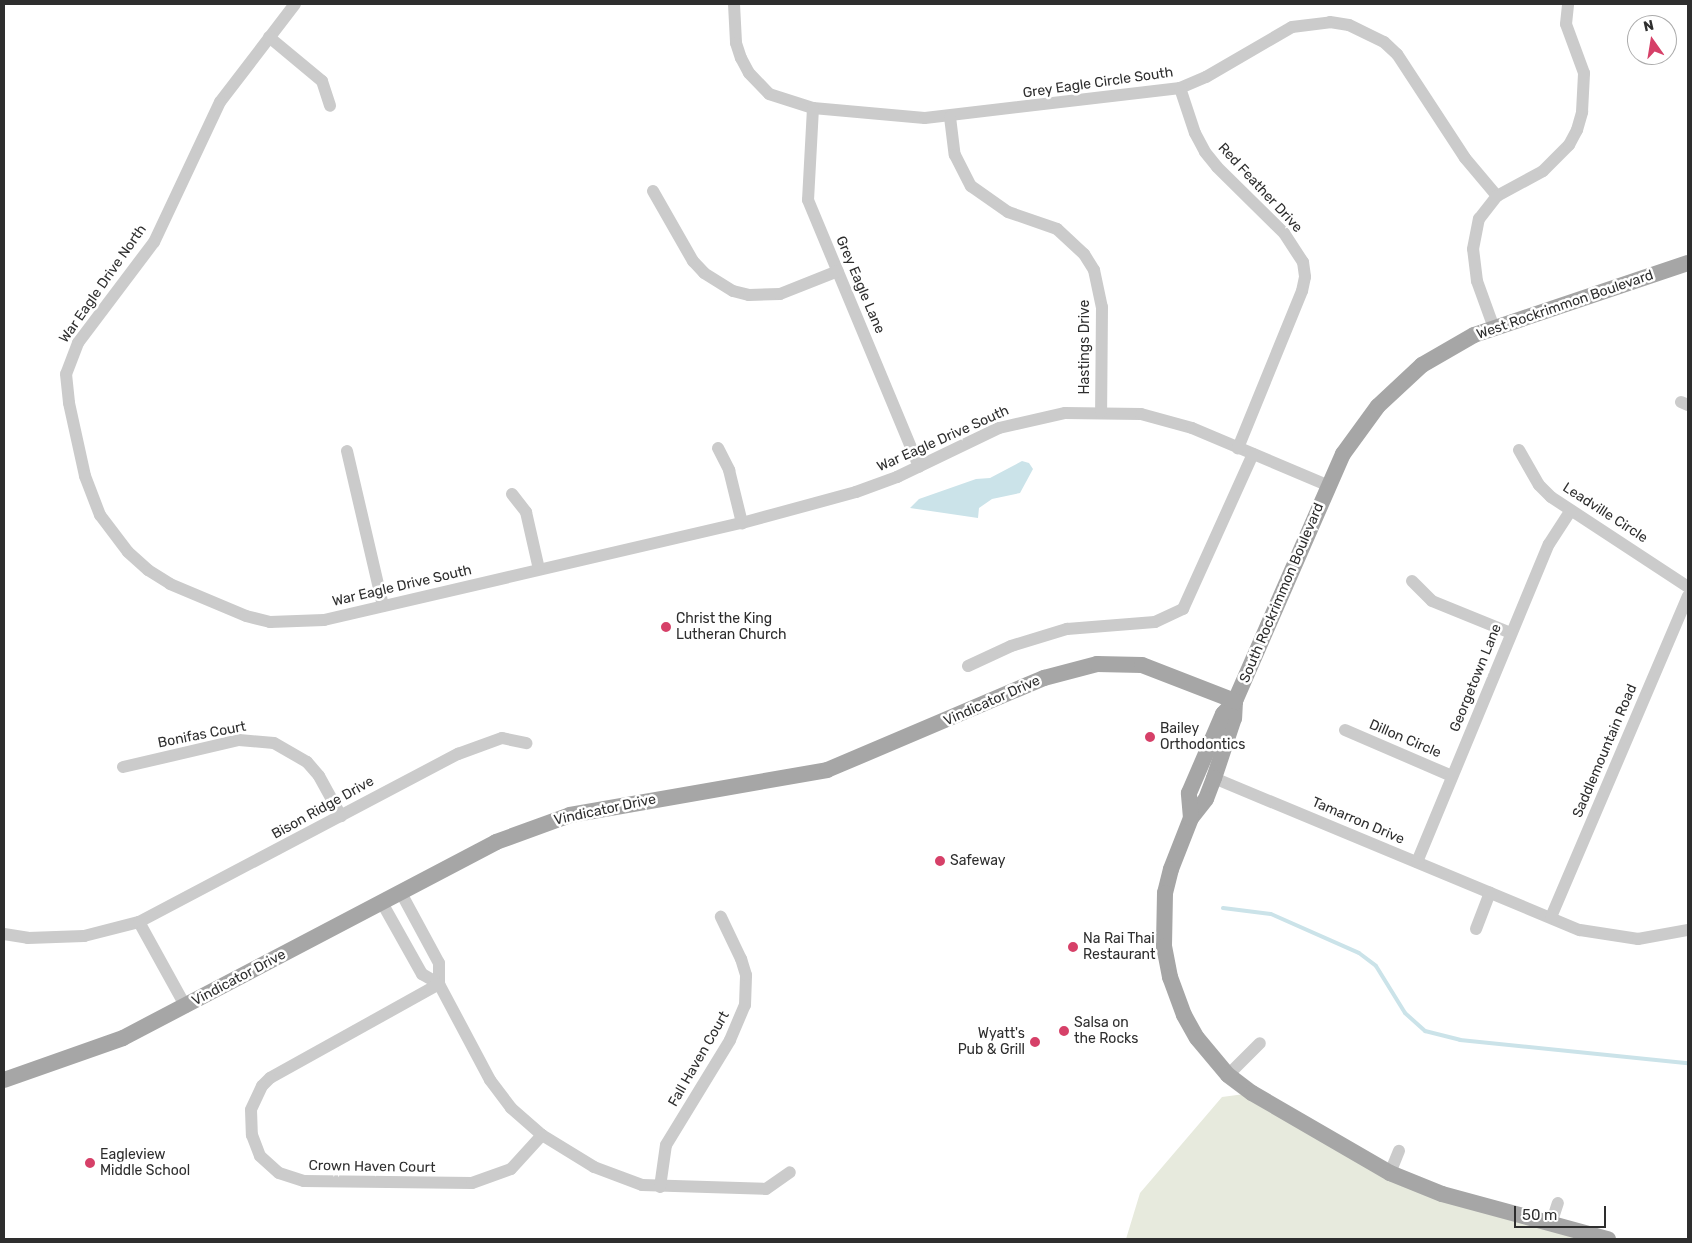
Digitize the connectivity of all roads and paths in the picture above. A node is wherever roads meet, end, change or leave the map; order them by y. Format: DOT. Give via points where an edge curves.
graph roads {
  1 [pos="295,4"];
  2 [pos="734,4"];
  3 [pos="1568,4"];
  4 [pos="269,37"];
  5 [pos="1180,88"];
  6 [pos="330,106"];
  7 [pos="813,108"];
  8 [pos="950,117"];
  9 [pos="653,192"];
  10 [pos="1497,196"];
  11 [pos="1688,263"];
  12 [pos="838,271"];
  13 [pos="1494,328"];
  14 [pos="1100,412"];
  15 [pos="718,448"];
  16 [pos="1238,448"];
  17 [pos="1519,450"];
  18 [pos="347,451"];
  19 [pos="1252,454"];
  20 [pos="919,468"];
  21 [pos="1327,485"];
  22 [pos="512,494"];
  23 [pos="1571,510"];
  24 [pos="742,523"];
  25 [pos="539,568"];
  26 [pos="1412,581"];
  27 [pos="1688,587"];
  28 [pos="1688,596"];
  29 [pos="383,606"];
  30 [pos="270,622"];
  31 [pos="1510,633"];
  32 [pos="968,666"];
  33 [pos="1235,701"];
  34 [pos="1345,730"];
  35 [pos="526,743"];
  36 [pos="123,767"];
  37 [pos="1452,776"];
  38 [pos="1214,778"];
  39 [pos="341,816"];
  40 [pos="1191,818"];
  41 [pos="1417,862"];
  42 [pos="400,891"];
  43 [pos="1490,893"];
  44 [pos="382,901"];
  45 [pos="721,917"];
  46 [pos="1551,918"];
  47 [pos="139,922"];
  48 [pos="1476,929"];
  49 [pos="1688,930"];
  50 [pos="4,934"];
  51 [pos="440,984"];
  52 [pos="186,1007"];
  53 [pos="1260,1043"];
  54 [pos="1228,1075"];
  55 [pos="4,1080"];
  56 [pos="542,1135"];
  57 [pos="1399,1152"];
  58 [pos="790,1172"];
  59 [pos="1390,1173"];
  60 [pos="660,1187"];
  61 [pos="1558,1202"];
  62 [pos="1552,1224"];
  63 [pos="1608,1239"];
  1 -- 4 [label="street, War Eagle Drive North"];
  2 -- 7 [label="street, Grey Eagle Circle South" via="736,44 749,73 769,94"];
  3 -- 10 [label="street" via="1566,24 1584,73 1582,112 1577,130 1569,144 1543,171"];
  4 -- 6 [label="street" via="322,81"];
  4 -- 30 [label="street, War Eagle Drive North" via="220,102 154,242 78,343 66,374 85,476 100,515 113,535 148,570 170,584 238,613"];
  5 -- 8 [label="street, Grey Eagle Circle South"];
  5 -- 10 [label="street, Grey Eagle Circle South" via="1206,78 1292,28 1330,22 1357,28 1384,42 1397,54 1465,158"];
  5 -- 16 [label="street, Red Feather Drive" via="1195,133 1216,167 1284,233 1303,262 1305,277 1297,305"];
  7 -- 8 [label="street, Grey Eagle Circle South"];
  7 -- 12 [label="street, Grey Eagle Lane" via="808,200"];
  8 -- 14 [label="street, Hastings Drive" via="954,156 971,186 1008,212 1057,229 1084,254 1094,270 1102,307"];
  9 -- 12 [label="street" via="693,261 704,273 733,291 749,295 780,294"];
  10 -- 13 [label="street" via="1479,219 1473,249 1477,281"];
  11 -- 13 [label="main road, West Rockrimmon Boulevard"];
  12 -- 20 [label="street, Grey Eagle Lane"];
  13 -- 21 [label="main road, West Rockrimmon Boulevard" via="1444,351 1399,384 1360,429"];
  14 -- 16 [label="street, War Eagle Drive South" via="1141,414 1192,428"];
  14 -- 20 [label="street, War Eagle Drive South" via="1065,413 1018,422"];
  15 -- 24 [label="street" via="729,470"];
  16 -- 19 [label="street, War Eagle Drive South"];
  17 -- 23 [label="street, Leadville Circle" via="1539,485"];
  18 -- 29 [label="street"];
  19 -- 21 [label="street, War Eagle Drive South"];
  19 -- 32 [label="street" via="1183,609 1155,622 1067,628 1011,646"];
  20 -- 24 [label="street, War Eagle Drive South" via="880,484"];
  21 -- 33 [label="main road, South Rockrimmon Boulevard"];
  22 -- 25 [label="street" via="526,512"];
  23 -- 27 [label="street, Leadville Circle"];
  23 -- 31 [label="street, Georgetown Lane" via="1550,544"];
  24 -- 25 [label="street, War Eagle Drive South"];
  25 -- 29 [label="street, War Eagle Drive South"];
  26 -- 31 [label="street" via="1432,602"];
  28 -- 46 [label="street, Saddlemountain Road"];
  29 -- 30 [label="street, War Eagle Drive South" via="324,620"];
  31 -- 37 [label="street, Georgetown Lane"];
  33 -- 38 [label="main road, South Rockrimmon Boulevard" via="1231,731"];
  33 -- 40 [label="main road, South Rockrimmon Boulevard" via="1223,714 1189,793"];
  33 -- 42 [label="main road, Vindicator Drive" via="1142,665 1097,664 1072,669 827,770 618,804 531,827"];
  34 -- 37 [label="street, Dillon Circle"];
  35 -- 39 [label="street, Bison Ridge Drive" via="502,738 458,754"];
  36 -- 39 [label="street, Bonifas Court" via="239,740 274,743 307,762 319,776"];
  37 -- 41 [label="street, Georgetown Lane"];
  38 -- 40 [label="main road, South Rockrimmon Boulevard" via="1206,799"];
  38 -- 41 [label="street, Tamarron Drive"];
  39 -- 47 [label="street, Bison Ridge Drive"];
  40 -- 54 [label="main road, South Rockrimmon Boulevard" via="1170,870 1165,893 1164,946 1170,977 1184,1015 1205,1049"];
  41 -- 43 [label="street, Tamarron Drive"];
  42 -- 44 [label="main road, Vindicator Drive"];
  42 -- 51 [label="street" via="439,963"];
  43 -- 46 [label="street, Tamarron Drive"];
  43 -- 48 [label="street"];
  44 -- 51 [label="street" via="422,974"];
  44 -- 52 [label="main road, Vindicator Drive"];
  45 -- 60 [label="street, Fall Haven Court" via="746,975 745,1005 730,1040 666,1145"];
  46 -- 49 [label="street, Tamarron Drive" via="1580,930 1617,937 1655,938"];
  47 -- 50 [label="street, Bison Ridge Drive" via="84,936 28,938"];
  47 -- 52 [label="street"];
  51 -- 56 [label="street" via="499,1093"];
  51 -- 56 [label="street, Crown Haven Court" via="270,1078 258,1092 251,1110 252,1135 260,1156 279,1174 304,1181 472,1183 511,1169"];
  52 -- 55 [label="main road, Vindicator Drive" via="123,1038"];
  53 -- 54 [label="street"];
  54 -- 59 [label="main road, South Rockrimmon Boulevard" via="1277,1109"];
  56 -- 60 [label="street" via="610,1174"];
  57 -- 59 [label="street"];
  58 -- 60 [label="street" via="766,1189"];
  59 -- 62 [label="main road, South Rockrimmon Boulevard" via="1442,1194"];
  61 -- 62 [label="street"];
  62 -- 63 [label="main road, South Rockrimmon Boulevard"];
}
